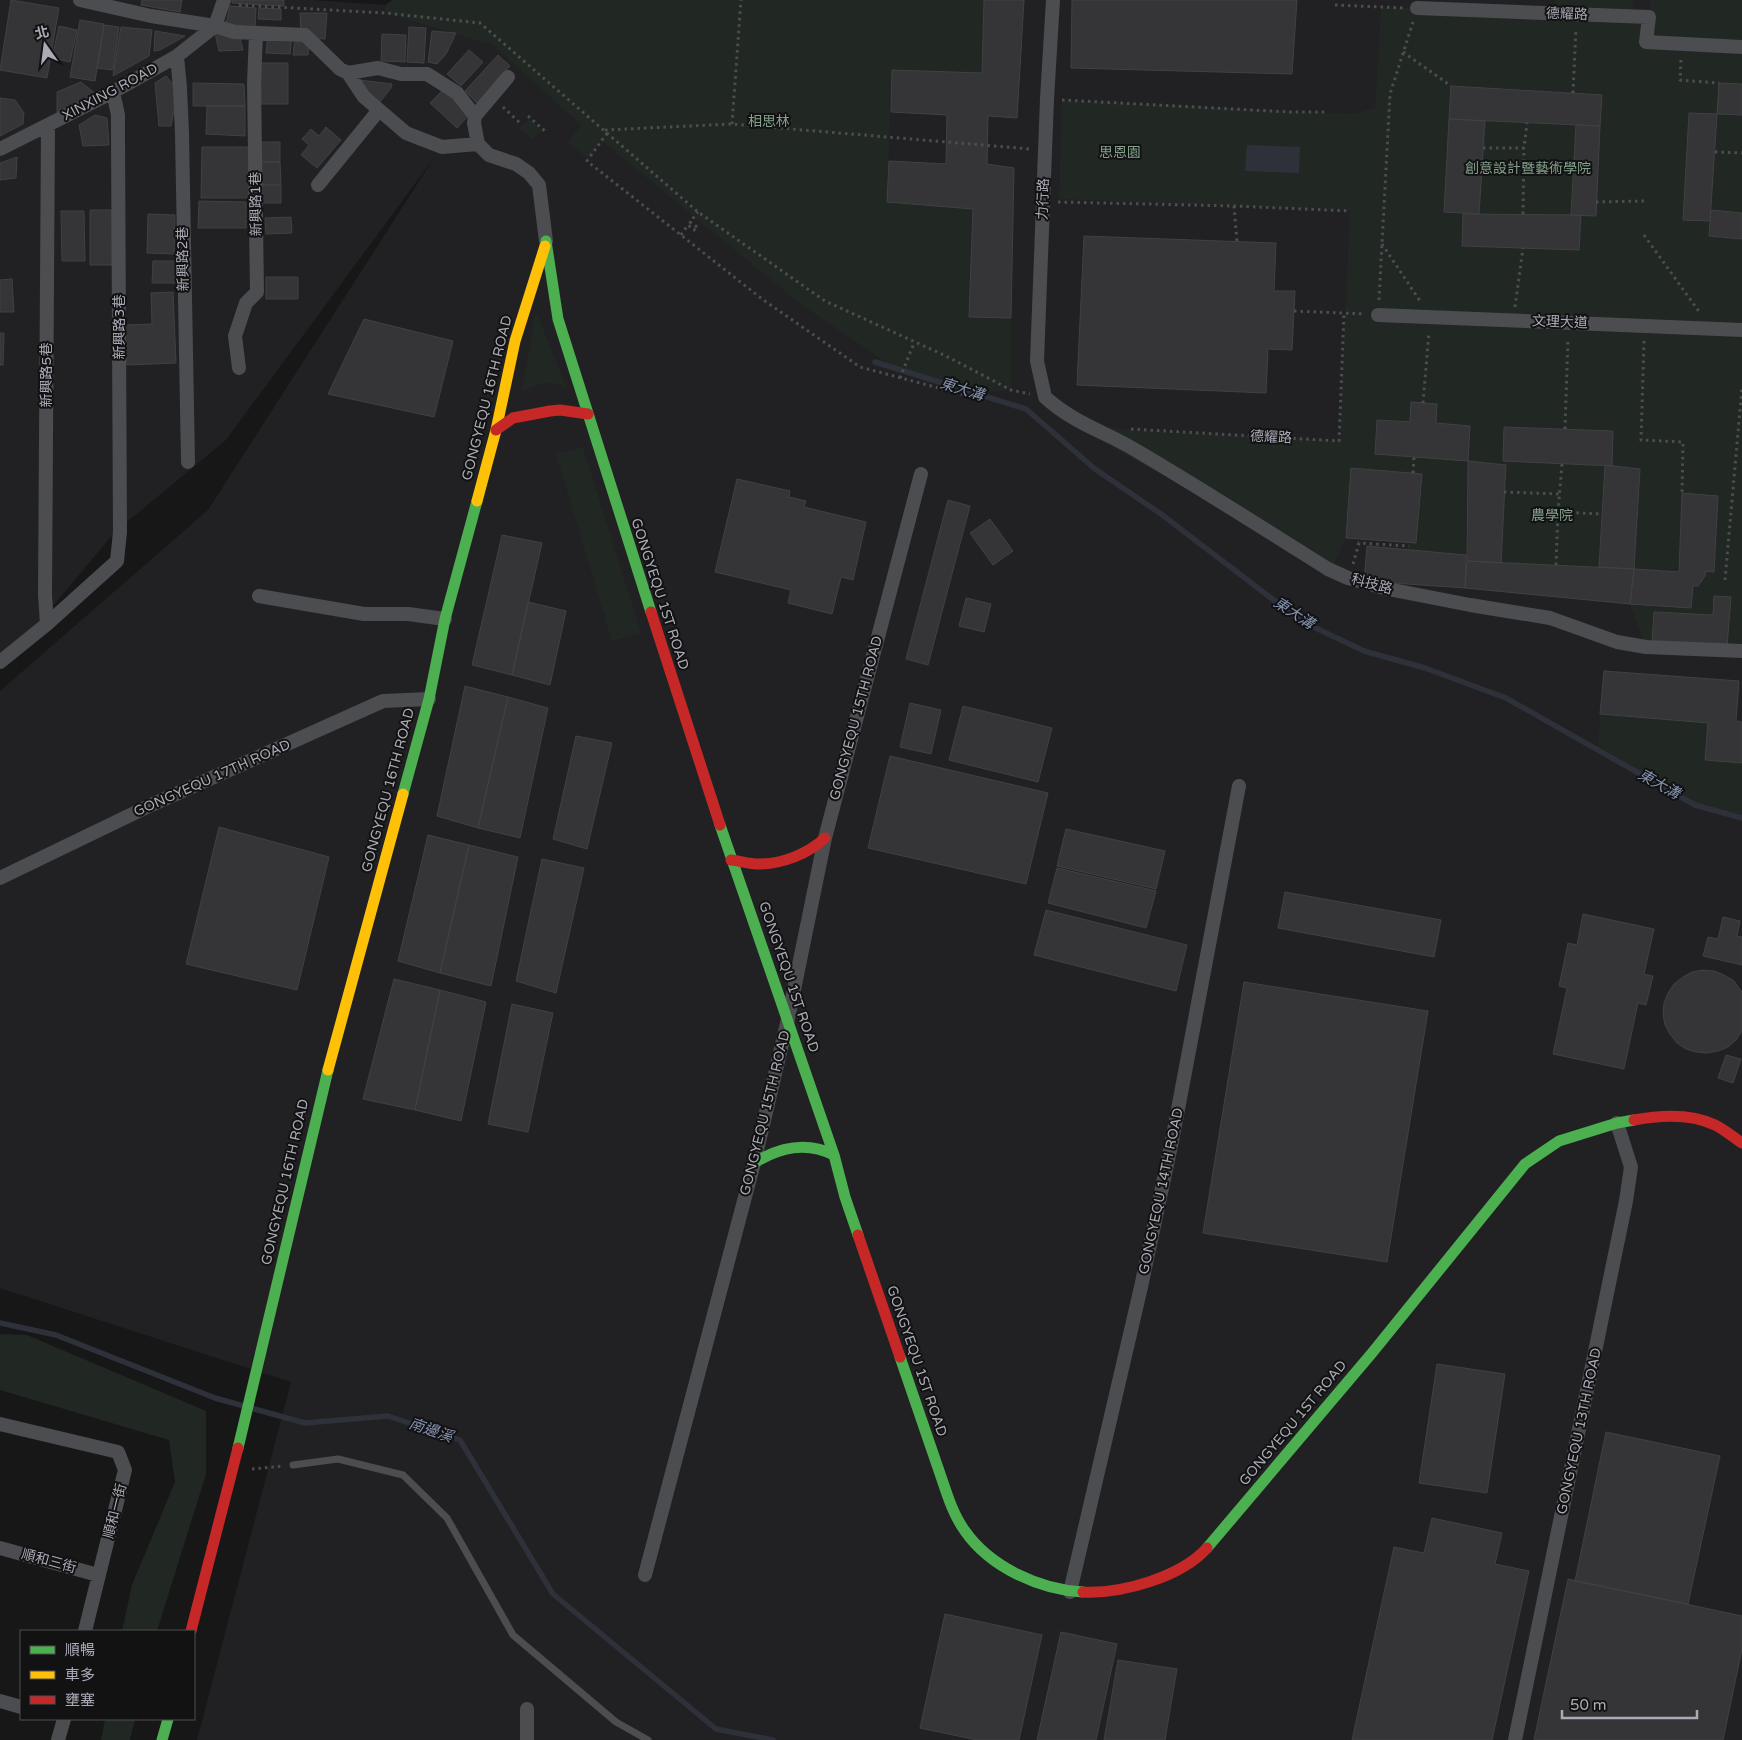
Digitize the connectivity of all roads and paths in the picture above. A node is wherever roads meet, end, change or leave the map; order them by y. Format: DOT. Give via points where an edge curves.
graph roads {
  1 [pos="80,0"];
  2 [pos="742,0"];
  3 [pos="1053,0"];
  4 [pos="223,2"];
  5 [pos="1334,5"];
  6 [pos="1417,8"];
  7 [pos="1577,14"];
  8 [pos="216,26"];
  9 [pos="256,33"];
  10 [pos="1682,44"];
  11 [pos="1742,47"];
  12 [pos="1403,52"];
  13 [pos="177,56"];
  14 [pos="348,73"];
  15 [pos="508,77"];
  16 [pos="1719,83"];
  17 [pos="1451,86"];
  18 [pos="113,92"];
  19 [pos="1573,93"];
  20 [pos="492,96"];
  21 [pos="1047,99"];
  22 [pos="379,110"];
  23 [pos="1328,112"];
  24 [pos="475,116"];
  25 [pos="528,116"];
  26 [pos="1527,123"];
  27 [pos="521,124"];
  28 [pos="732,124"];
  29 [pos="48,125"];
  30 [pos="546,132"];
  31 [pos="606,132"];
  32 [pos="478,144"];
  33 [pos="1483,148"];
  34 [pos="1524,148"];
  35 [pos="0,149"];
  36 [pos="1045,149"];
  37 [pos="1714,152"];
  38 [pos="1742,153"];
  39 [pos="318,185"];
  40 [pos="1043,201"];
  41 [pos="1644,201"];
  42 [pos="1596,202"];
  43 [pos="1234,206"];
  44 [pos="1350,211"];
  45 [pos="698,212"];
  46 [pos="1523,214"];
  47 [pos="681,235"];
  48 [pos="1644,235"];
  49 [pos="546,241"];
  50 [pos="1237,242"];
  51 [pos="1382,243"];
  52 [pos="1523,248"];
  53 [pos="1517,292"];
  54 [pos="1294,311"];
  55 [pos="1378,315"];
  56 [pos="1431,317"];
  57 [pos="1568,323"];
  58 [pos="1644,326"];
  59 [pos="1717,328"];
  60 [pos="1742,330"];
  61 [pos="914,342"];
  62 [pos="239,368"];
  63 [pos="900,378"];
  64 [pos="1742,387"];
  65 [pos="1045,398"];
  66 [pos="980,400"];
  67 [pos="1423,403"];
  68 [pos="588,414"];
  69 [pos="1124,428"];
  70 [pos="1565,429"];
  71 [pos="496,430"];
  72 [pos="1414,457"];
  73 [pos="188,462"];
  74 [pos="1562,464"];
  75 [pos="1413,473"];
  76 [pos="920,474"];
  77 [pos="1504,492"];
  78 [pos="1560,494"];
  79 [pos="1682,494"];
  80 [pos="1558,512"];
  81 [pos="1602,514"];
  82 [pos="1409,546"];
  83 [pos="1556,565"];
  84 [pos="1348,578"];
  85 [pos="1725,580"];
  86 [pos="258,596"];
  87 [pos="445,619"];
  88 [pos="48,624"];
  89 [pos="1742,651"];
  90 [pos="0,662"];
  91 [pos="429,699"];
  92 [pos="1239,786"];
  93 [pos="824,838"];
  94 [pos="731,860"];
  95 [pos="0,878"];
  96 [pos="788,1019"];
  97 [pos="1617,1123"];
  98 [pos="1742,1142"];
  99 [pos="834,1155"];
  100 [pos="754,1163"];
  101 [pos="0,1424"];
  102 [pos="293,1465"];
  103 [pos="234,1468"];
  104 [pos="0,1548"];
  105 [pos="98,1575"];
  106 [pos="645,1575"];
  107 [pos="1070,1592"];
  108 [pos="85,1630"];
  109 [pos="191,1630"];
  110 [pos="0,1701"];
  111 [pos="20,1707"];
  112 [pos="526,1709"];
  113 [pos="64,1720"];
  114 [pos="168,1720"];
  115 [pos="58,1740"];
  116 [pos="162,1740"];
  117 [pos="527,1740"];
  118 [pos="648,1740"];
  119 [pos="1515,1740"];
  1 -- 8 [label="street"];
  2 -- 28 [label="path"];
  3 -- 21 [label="street, 力行路"];
  4 -- 8 [label="street"];
  4 -- 31 [label="path" via="480,23"];
  5 -- 6 [label="path"];
  6 -- 7 [label="street, 德耀路"];
  6 -- 12 [label="path"];
  7 -- 10 [label="street, 德耀路" via="1649,16 1646,42"];
  7 -- 19 [label="path"];
  8 -- 9 [label="street" via="234,32"];
  8 -- 13 [label="street, XINXING ROAD"];
  9 -- 14 [label="street" via="304,35"];
  9 -- 62 [label="street, 新興路1巷" via="257,292 246,302 235,336"];
  10 -- 11 [label="street"];
  10 -- 16 [label="path" via="1680,80"];
  12 -- 17 [label="path"];
  12 -- 51 [label="path" via="1390,94"];
  13 -- 18 [label="street, XINXING ROAD"];
  13 -- 73 [label="street, 新興路2巷" via="182,132"];
  14 -- 22 [label="street" via="364,97"];
  14 -- 24 [label="street" via="378,68 401,74 427,74 457,93"];
  15 -- 20 [label="street"];
  18 -- 29 [label="street, XINXING ROAD"];
  18 -- 88 [label="street, 新興路3巷" via="118,115 120,532 117,561"];
  20 -- 24 [label="street"];
  20 -- 27 [label="path"];
  21 -- 23 [label="path"];
  21 -- 36 [label="street, 力行路"];
  22 -- 32 [label="street" via="406,133 442,147"];
  22 -- 39 [label="street"];
  24 -- 32 [label="street"];
  25 -- 30 [label="path"];
  26 -- 34 [label="path"];
  28 -- 31 [label="path"];
  28 -- 36 [label="path"];
  29 -- 35 [label="street, XINXING ROAD"];
  29 -- 88 [label="street, 新興路5巷" via="45,596"];
  31 -- 45 [label="path"];
  31 -- 47 [label="path" via="587,161"];
  32 -- 49 [label="street" via="489,155 516,164 538,185"];
  33 -- 34 [label="path"];
  34 -- 46 [label="path"];
  36 -- 40 [label="street, 力行路"];
  37 -- 38 [label="path"];
  40 -- 43 [label="path"];
  40 -- 65 [label="street, 力行路" via="1037,361"];
  41 -- 42 [label="path"];
  43 -- 44 [label="path"];
  43 -- 50 [label="path"];
  45 -- 47 [label="path" via="690,222 697,227 694,230 688,225"];
  45 -- 61 [label="path" via="825,301"];
  47 -- 63 [label="path" via="762,299 860,367"];
  48 -- 59 [label="path" via="1703,317"];
  49 -- 68 [label="street, GONGYEQU 1ST ROAD" via="558,319"];
  49 -- 71 [label="street, GONGYEQU 16TH ROAD" via="514,341"];
  51 -- 55 [label="path"];
  51 -- 56 [label="path"];
  52 -- 53 [label="path"];
  54 -- 69 [label="path, 德耀路" via="1344,313 1339,442"];
  55 -- 56 [label="street, 文理大道"];
  56 -- 57 [label="street, 文理大道"];
  56 -- 67 [label="path"];
  57 -- 58 [label="street, 文理大道"];
  57 -- 70 [label="path"];
  58 -- 59 [label="street, 文理大道"];
  58 -- 79 [label="path" via="1641,440 1683,442"];
  59 -- 60 [label="street, 文理大道"];
  61 -- 63 [label="path"];
  61 -- 65 [label="path" via="1011,390"];
  63 -- 66 [label="path"];
  64 -- 85 [label="path"];
  65 -- 84 [label="street, 科技路" via="1082,424 1122,442 1328,569"];
  68 -- 71 [label="street" via="550,411 513,418"];
  68 -- 94 [label="street, GONGYEQU 1ST ROAD"];
  71 -- 87 [label="street, GONGYEQU 16TH ROAD"];
  72 -- 75 [label="path"];
  74 -- 78 [label="path"];
  76 -- 93 [label="street, GONGYEQU 15TH ROAD"];
  77 -- 78 [label="path"];
  78 -- 80 [label="path"];
  80 -- 81 [label="path"];
  80 -- 83 [label="path"];
  82 -- 84 [label="path" via="1359,543"];
  84 -- 89 [label="street, 科技路" via="1388,589 1550,618 1617,642 1646,647"];
  86 -- 87 [label="street" via="364,614 408,614"];
  87 -- 91 [label="street, GONGYEQU 16TH ROAD"];
  88 -- 90 [label="street"];
  91 -- 95 [label="street, GONGYEQU 17TH ROAD" via="383,701 158,802"];
  91 -- 103 [label="street, GONGYEQU 16TH ROAD" via="320,1098"];
  92 -- 107 [label="street, GONGYEQU 14TH ROAD" via="1172,1140"];
  93 -- 94 [label="street" via="818,847 795,857 760,864"];
  93 -- 96 [label="street, GONGYEQU 15TH ROAD"];
  94 -- 96 [label="street, GONGYEQU 1ST ROAD"];
  96 -- 99 [label="street, GONGYEQU 1ST ROAD"];
  96 -- 100 [label="street, GONGYEQU 15TH ROAD"];
  97 -- 98 [label="street, GONGYEQU 1ST ROAD" via="1657,1116 1684,1116 1715,1125"];
  97 -- 107 [label="street, GONGYEQU 1ST ROAD" via="1558,1141 1525,1164 1365,1361 1195,1560 1156,1579 1129,1587 1094,1593"];
  97 -- 119 [label="street, GONGYEQU 13TH ROAD" via="1631,1167 1626,1201"];
  99 -- 100 [label="street" via="814,1148 788,1148 777,1150"];
  99 -- 107 [label="street, GONGYEQU 1ST ROAD" via="921,1419 950,1502 965,1532 986,1554 1008,1569 1034,1583"];
  100 -- 106 [label="street, GONGYEQU 15TH ROAD"];
  101 -- 105 [label="street, 順和一街" via="118,1452 125,1470"];
  102 -- 103 [label="path"];
  102 -- 118 [label="lane" via="338,1459 403,1475 447,1518 513,1635 616,1722"];
  103 -- 109 [label="street"];
  104 -- 105 [label="street, 順和三街"];
  105 -- 108 [label="street, 順和一街"];
  110 -- 111 [label="street"];
  112 -- 117 [label="street"];
  113 -- 115 [label="street"];
  114 -- 116 [label="street"];
}
